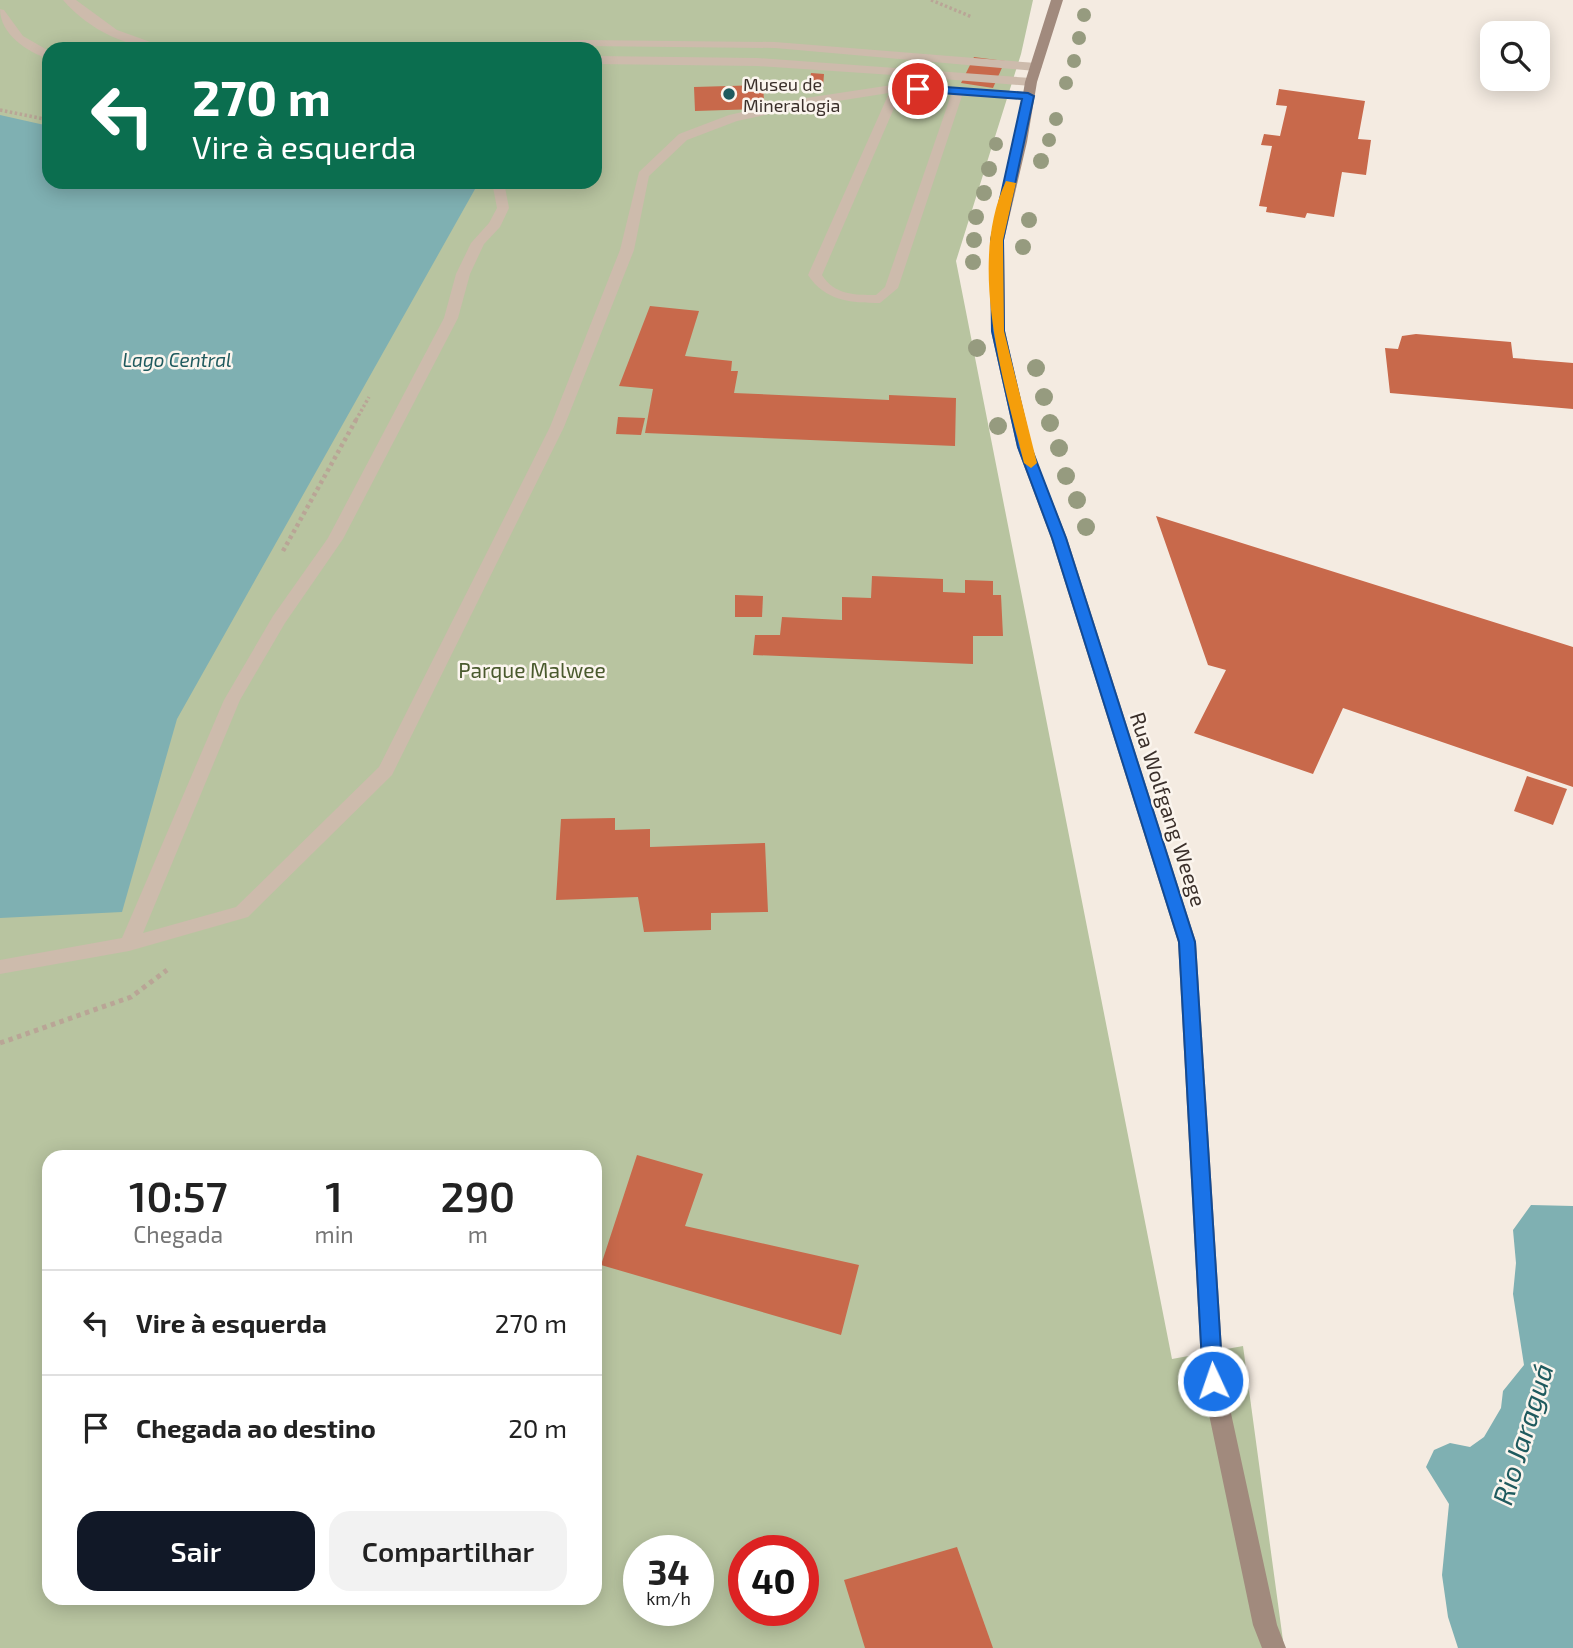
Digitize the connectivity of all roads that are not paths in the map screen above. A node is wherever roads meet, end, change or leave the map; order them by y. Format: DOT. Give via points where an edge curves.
graph roads {
  1 [pos="68,0"];
  2 [pos="1057,0"];
  3 [pos="0,12"];
  4 [pos="130,42"];
  5 [pos="602,47"];
  6 [pos="42,52"];
  7 [pos="602,61"];
  8 [pos="1036,67"];
  9 [pos="900,71"];
  10 [pos="897,88"];
  11 [pos="1030,89"];
  12 [pos="958,91"];
  13 [pos="499,189"];
  14 [pos="129,944"];
  15 [pos="0,967"];
  16 [pos="1274,1648"];
  1 -- 4 [label="lane"];
  2 -- 8 [label="street, Rua Wolfgang Weege"];
  3 -- 6 [label="lane" via="19,38"];
  5 -- 8 [label="lane" via="775,46"];
  7 -- 9 [label="lane" via="757,62"];
  8 -- 11 [label="street, Rua Wolfgang Weege"];
  9 -- 10 [label="lane"];
  9 -- 11 [label="lane"];
  10 -- 12 [label="lane"];
  10 -- 12 [label="lane" via="815,275 821,287 836,295 880,299 891,288"];
  10 -- 14 [label="lane" via="733,118 683,137 643,175 627,250 557,427 386,771 242,912"];
  11 -- 12 [label="lane"];
  11 -- 16 [label="street, Rua Wolfgang Weege" via="997,240 998,331 1024,447 1059,538 1187,942 1213,1381 1265,1625"];
  13 -- 14 [label="lane" via="503,208 468,264 451,318 335,539 279,620 232,700"];
  14 -- 15 [label="lane"];
}
